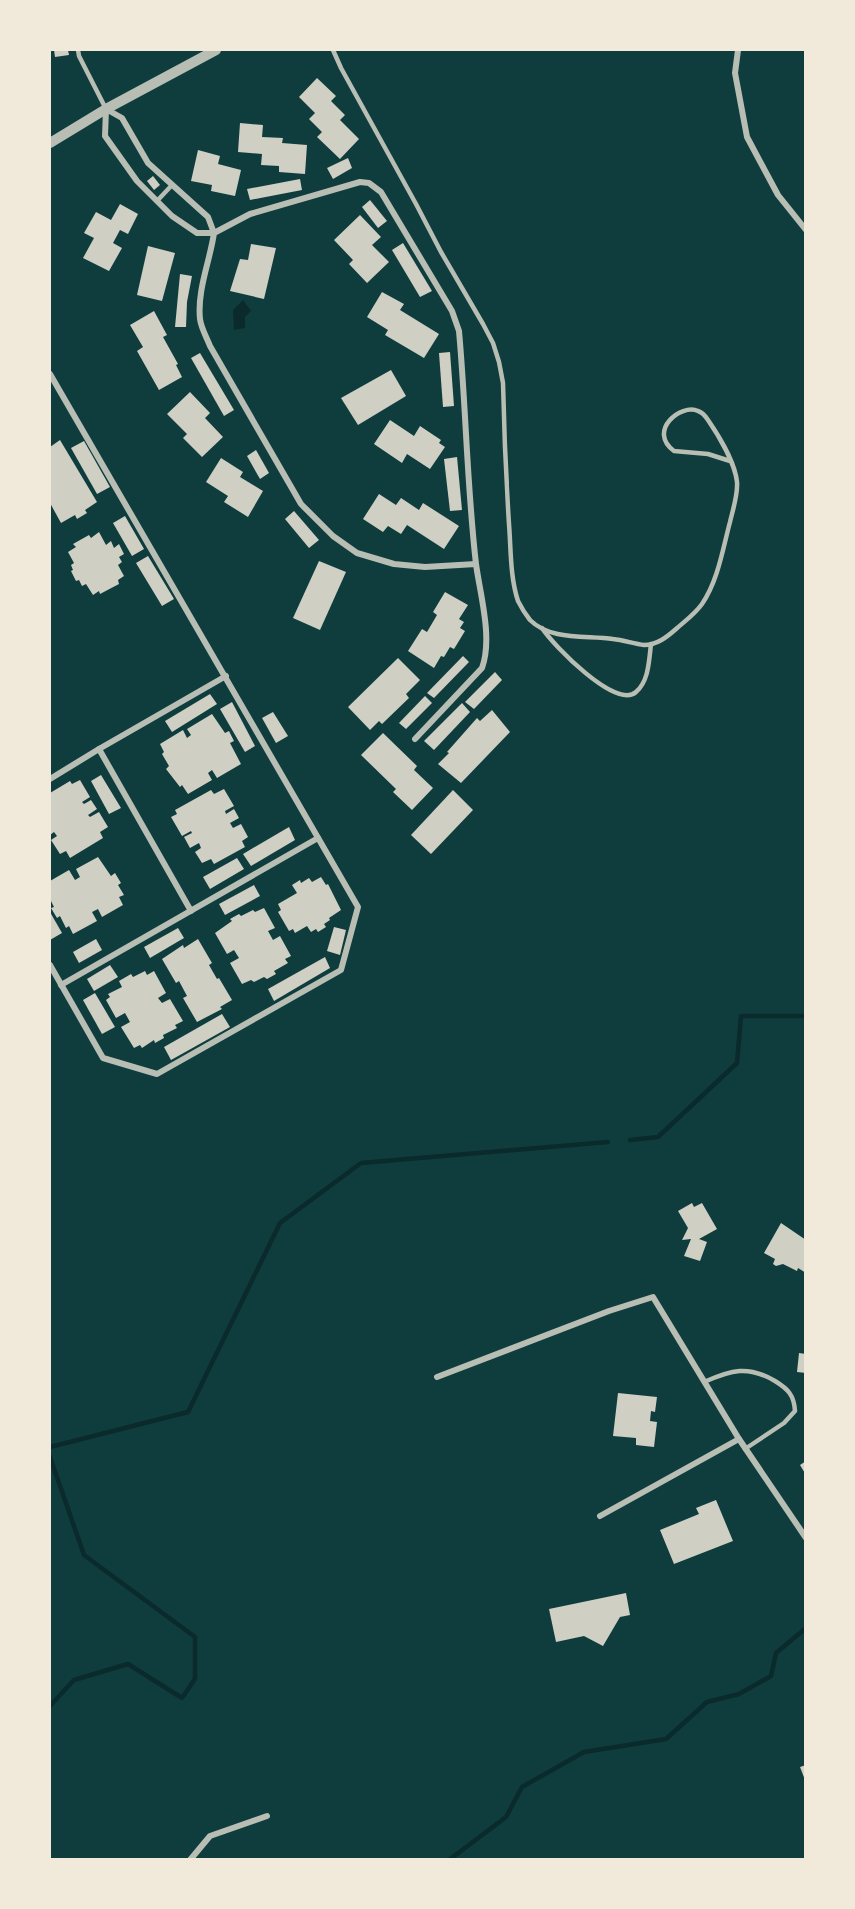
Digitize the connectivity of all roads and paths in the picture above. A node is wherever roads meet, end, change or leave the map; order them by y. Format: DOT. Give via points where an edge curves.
graph roads {
  1 [pos="78,50"];
  2 [pos="216,50"];
  3 [pos="333,50"];
  4 [pos="738,50"];
  5 [pos="106,109"];
  6 [pos="50,143"];
  7 [pos="172,185"];
  8 [pos="157,201"];
  9 [pos="806,230"];
  10 [pos="214,233"];
  11 [pos="50,375"];
  12 [pos="730,461"];
  13 [pos="476,564"];
  14 [pos="542,628"];
  15 [pos="651,644"];
  16 [pos="226,676"];
  17 [pos="415,740"];
  18 [pos="99,749"];
  19 [pos="50,778"];
  20 [pos="318,838"];
  21 [pos="191,911"];
  22 [pos="50,965"];
  23 [pos="61,985"];
  24 [pos="437,1377"];
  25 [pos="704,1382"];
  26 [pos="739,1439"];
  27 [pos="745,1449"];
  28 [pos="600,1516"];
  29 [pos="806,1538"];
  30 [pos="267,1816"];
  31 [pos="190,1860"];
  1 -- 5 [label="lane"];
  2 -- 5 [label="street"];
  3 -- 14 [label="lane" via="493,343 503,383 515,589 523,610"];
  4 -- 9 [label="street" via="735,73 747,137 778,195"];
  5 -- 6 [label="street"];
  5 -- 7 [label="street" via="122,118 148,163"];
  5 -- 8 [label="street" via="105,136 137,181"];
  7 -- 8 [label="lane"];
  7 -- 10 [label="street" via="208,217"];
  8 -- 10 [label="street" via="197,233"];
  10 -- 13 [label="street" via="202,285 200,320 210,346 301,504 333,536 357,553 394,564 425,567"];
  10 -- 13 [label="street" via="250,214 360,182 381,192 452,311 459,331"];
  11 -- 16 [label="street"];
  12 -- 12 [label="lane" via="708,420 698,411 678,414 663,430 674,451 708,454"];
  12 -- 15 [label="lane" via="737,494 710,590 693,614 670,635"];
  13 -- 17 [label="street" via="484,613 482,668"];
  14 -- 15 [label="lane" via="553,633"];
  14 -- 15 [label="lane" via="578,666 622,696 630,696 643,683"];
  16 -- 18 [label="street"];
  16 -- 20 [label="street"];
  18 -- 19 [label="street"];
  18 -- 21 [label="street"];
  20 -- 21 [label="street"];
  20 -- 23 [label="street" via="358,907 341,970 157,1074 103,1058"];
  21 -- 23 [label="street"];
  22 -- 23 [label="street"];
  24 -- 25 [label="street" via="653,1297"];
  25 -- 26 [label="street"];
  25 -- 27 [label="lane" via="724,1373 761,1372 787,1388 795,1400 795,1411 784,1423"];
  26 -- 27 [label="street"];
  26 -- 28 [label="street"];
  27 -- 29 [label="street"];
  30 -- 31 [label="street" via="210,1836"];
}
